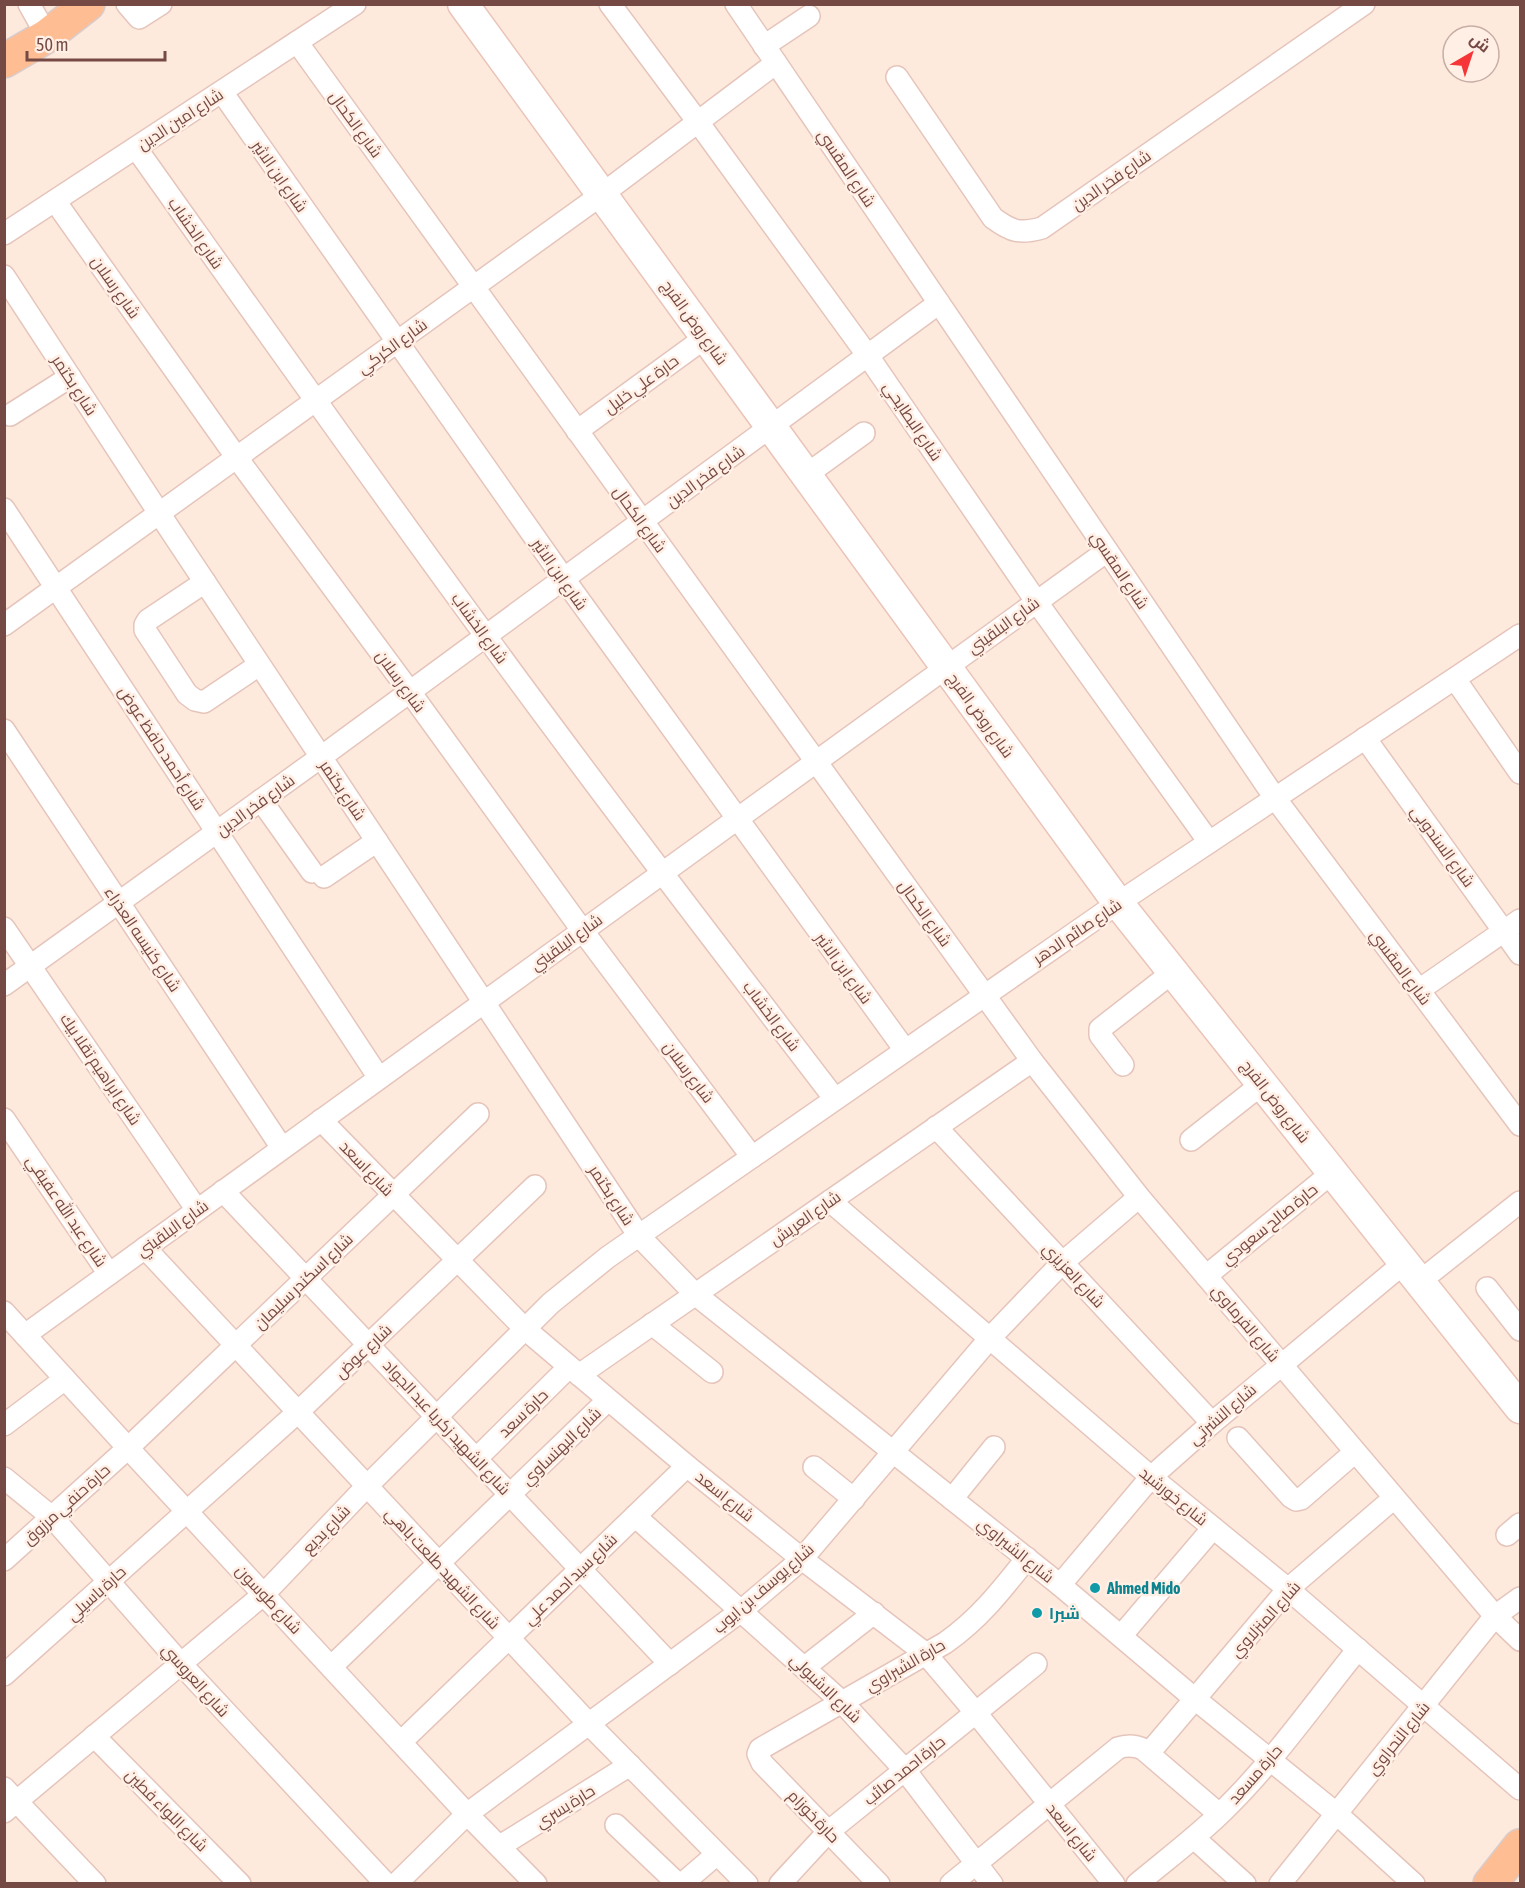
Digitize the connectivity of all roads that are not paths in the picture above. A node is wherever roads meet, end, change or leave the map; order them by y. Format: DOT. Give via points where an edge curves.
graph roads {
  1 [pos="29,4"];
  2 [pos="88,4"];
  3 [pos="127,4"];
  4 [pos="161,4"];
  5 [pos="355,4"];
  6 [pos="463,4"];
  7 [pos="610,4"];
  8 [pos="736,4"];
  9 [pos="1364,4"];
  10 [pos="811,8"];
  11 [pos="47,36"];
  12 [pos="297,42"];
  13 [pos="770,54"];
  14 [pos="4,61"];
  15 [pos="897,77"];
  16 [pos="222,92"];
  17 [pos="698,122"];
  18 [pos="136,148"];
  19 [pos="601,195"];
  20 [pos="55,201"];
  21 [pos="4,234"];
  22 [pos="4,276"];
  23 [pos="473,287"];
  24 [pos="939,303"];
  25 [pos="706,337"];
  26 [pos="396,342"];
  27 [pos="868,356"];
  28 [pos="70,377"];
  29 [pos="315,401"];
  30 [pos="10,416"];
  31 [pos="771,427"];
  32 [pos="577,431"];
  33 [pos="864,433"];
  34 [pos="237,458"];
  35 [pos="806,475"];
  36 [pos="4,509"];
  37 [pos="159,513"];
  38 [pos="643,522"];
  39 [pos="1107,551"];
  40 [pos="564,579"];
  41 [pos="205,582"];
  42 [pos="56,588"];
  43 [pos="1036,601"];
  44 [pos="4,625"];
  45 [pos="1521,635"];
  46 [pos="486,636"];
  47 [pos="259,665"];
  48 [pos="946,666"];
  49 [pos="1455,679"];
  50 [pos="410,692"];
  51 [pos="4,730"];
  52 [pos="1365,738"];
  53 [pos="321,757"];
  54 [pos="815,761"];
  55 [pos="1521,773"];
  56 [pos="1275,798"];
  57 [pos="261,800"];
  58 [pos="736,819"];
  59 [pos="217,832"];
  60 [pos="377,841"];
  61 [pos="1209,842"];
  62 [pos="662,873"];
  63 [pos="119,903"];
  64 [pos="1118,903"];
  65 [pos="1512,925"];
  66 [pos="4,928"];
  67 [pos="582,930"];
  68 [pos="1521,954"];
  69 [pos="31,966"];
  70 [pos="1173,972"];
  71 [pos="4,985"];
  72 [pos="1419,990"];
  73 [pos="984,994"];
  74 [pos="484,1002"];
  75 [pos="905,1050"];
  76 [pos="1032,1061"];
  77 [pos="1123,1065"];
  78 [pos="379,1078"];
  79 [pos="1262,1084"];
  80 [pos="835,1099"];
  81 [pos="478,1114"];
  82 [pos="4,1119"];
  83 [pos="321,1120"];
  84 [pos="1521,1125"];
  85 [pos="936,1127"];
  86 [pos="1191,1140"];
  87 [pos="282,1148"];
  88 [pos="752,1157"];
  89 [pos="1333,1173"];
  90 [pos="535,1186"];
  91 [pos="224,1191"];
  92 [pos="393,1195"];
  93 [pos="1139,1197"];
  94 [pos="830,1201"];
  95 [pos="1521,1203"];
  96 [pos="196,1210"];
  97 [pos="639,1236"];
  98 [pos="145,1248"];
  99 [pos="458,1261"];
  100 [pos="1062,1263"];
  101 [pos="1412,1272"];
  102 [pos="109,1274"];
  103 [pos="1206,1276"];
  104 [pos="306,1278"];
  105 [pos="1487,1288"];
  106 [pos="695,1294"];
  107 [pos="652,1324"];
  108 [pos="13,1328"];
  109 [pos="525,1329"];
  110 [pos="1521,1330"];
  111 [pos="990,1338"];
  112 [pos="236,1345"];
  113 [pos="369,1345"];
  114 [pos="1281,1364"];
  115 [pos="574,1371"];
  116 [pos="712,1372"];
  117 [pos="65,1379"];
  118 [pos="608,1400"];
  119 [pos="1521,1408"];
  120 [pos="298,1412"];
  121 [pos="437,1417"];
  122 [pos="1212,1423"];
  123 [pos="4,1425"];
  124 [pos="1238,1438"];
  125 [pos="994,1447"];
  126 [pos="128,1448"];
  127 [pos="892,1452"];
  128 [pos="1355,1452"];
  129 [pos="476,1459"];
  130 [pos="687,1466"];
  131 [pos="814,1467"];
  132 [pos="1151,1477"];
  133 [pos="5,1481"];
  134 [pos="367,1486"];
  135 [pos="510,1495"];
  136 [pos="1394,1498"];
  137 [pos="854,1499"];
  138 [pos="952,1499"];
  139 [pos="187,1511"];
  140 [pos="635,1516"];
  141 [pos="53,1518"];
  142 [pos="1213,1528"];
  143 [pos="1027,1558"];
  144 [pos="802,1559"];
  145 [pos="4,1560"];
  146 [pos="439,1563"];
  147 [pos="580,1569"];
  148 [pos="110,1581"];
  149 [pos="1060,1585"];
  150 [pos="1288,1589"];
  151 [pos="264,1594"];
  152 [pos="1521,1598"];
  153 [pos="741,1611"];
  154 [pos="874,1613"];
  155 [pos="1494,1616"];
  156 [pos="1121,1636"];
  157 [pos="508,1638"];
  158 [pos="1521,1640"];
  159 [pos="1358,1649"];
  160 [pos="925,1653"];
  161 [pos="181,1664"];
  162 [pos="670,1664"];
  163 [pos="1036,1664"];
  164 [pos="331,1667"];
  165 [pos="805,1667"];
  166 [pos="4,1675"];
  167 [pos="1195,1699"];
  168 [pos="842,1702"];
  169 [pos="1424,1706"];
  170 [pos="976,1713"];
  171 [pos="590,1725"];
  172 [pos="94,1736"];
  173 [pos="401,1742"];
  174 [pos="763,1746"];
  175 [pos="1149,1753"];
  176 [pos="1270,1759"];
  177 [pos="630,1765"];
  178 [pos="904,1769"];
  179 [pos="1521,1789"];
  180 [pos="9,1800"];
  181 [pos="1049,1803"];
  182 [pos="468,1814"];
  183 [pos="1220,1814"];
  184 [pos="1336,1814"];
  185 [pos="616,1824"];
  186 [pos="828,1832"];
  187 [pos="1194,1838"];
  188 [pos="500,1846"];
  189 [pos="1521,1846"];
  190 [pos="717,1854"];
  191 [pos="976,1863"];
  192 [pos="95,1884"];
  193 [pos="240,1884"];
  194 [pos="386,1884"];
  195 [pos="396,1884"];
  196 [pos="536,1884"];
  197 [pos="680,1884"];
  198 [pos="747,1884"];
  199 [pos="780,1884"];
  200 [pos="879,1884"];
  201 [pos="951,1884"];
  202 [pos="992,1884"];
  203 [pos="1114,1884"];
  204 [pos="1137,1884"];
  205 [pos="1245,1884"];
  206 [pos="1280,1884"];
  207 [pos="1414,1884"];
  208 [pos="1490,1884"];
  1 -- 11 [label="street"];
  2 -- 11 [label="main road"];
  3 -- 4 [label="street" via="138,18"];
  5 -- 12 [label="street, شارع امين الدين"];
  6 -- 19 [label="street, شارع روض الفرج"];
  7 -- 17 [label="street, شارع البطايحي"];
  8 -- 13 [label="street, شارع المقسي"];
  9 -- 15 [label="street, شارع فخر الدين" via="1042,228 1025,232 1008,229 993,218"];
  10 -- 13 [label="street, شارع الكركي"];
  11 -- 14 [label="main road"];
  12 -- 16 [label="street, شارع امين الدين"];
  12 -- 23 [label="street, شارع الكحال"];
  13 -- 17 [label="street, شارع الكركي"];
  13 -- 24 [label="street, شارع المقسي"];
  16 -- 18 [label="street, شارع امين الدين"];
  16 -- 26 [label="street, شارع ابن الاثير"];
  17 -- 19 [label="street, شارع الكركي"];
  17 -- 27 [label="street, شارع البطايحي"];
  18 -- 20 [label="street, شارع امين الدين"];
  18 -- 29 [label="street, شارع الخشاب"];
  19 -- 23 [label="street, شارع الكركي"];
  19 -- 25 [label="street, شارع روض الفرج"];
  20 -- 21 [label="street, شارع امين الدين"];
  20 -- 34 [label="street, شارع رسلان"];
  22 -- 28 [label="street, شارع بكتمر"];
  23 -- 26 [label="street, شارع الكركي"];
  23 -- 32 [label="street, شارع الكحال"];
  24 -- 27 [label="street, شارع فخر الدين"];
  24 -- 39 [label="street, شارع المقسي"];
  25 -- 31 [label="street, شارع روض الفرج"];
  25 -- 32 [label="street, حارة علي خليل"];
  26 -- 29 [label="street, شارع الكركي"];
  26 -- 40 [label="street, شارع ابن الاثير"];
  27 -- 31 [label="street, شارع فخر الدين"];
  27 -- 43 [label="street, شارع البطايحي"];
  28 -- 30 [label="street"];
  28 -- 37 [label="street, شارع بكتمر"];
  29 -- 34 [label="street, شارع الكركي"];
  29 -- 46 [label="street, شارع الخشاب"];
  31 -- 35 [label="street, شارع روض الفرج"];
  31 -- 38 [label="street, شارع فخر الدين"];
  32 -- 38 [label="street, شارع الكحال"];
  33 -- 35 [label="street"];
  34 -- 37 [label="street, شارع الكركي"];
  34 -- 50 [label="street, شارع رسلان"];
  35 -- 48 [label="street, شارع روض الفرج"];
  36 -- 42 [label="street, شارع أحمد حافظ عوض"];
  37 -- 41 [label="street, شارع بكتمر"];
  37 -- 42 [label="street, شارع الكركي"];
  38 -- 40 [label="street, شارع فخر الدين"];
  38 -- 54 [label="street, شارع الكحال"];
  39 -- 43 [label="street, شارع البلقيني"];
  39 -- 56 [label="street, شارع المقسي"];
  40 -- 46 [label="street, شارع فخر الدين"];
  40 -- 58 [label="street, شارع ابن الاثير"];
  41 -- 47 [label="street, شارع بكتمر"];
  41 -- 47 [label="street" via="148,620 145,630 187,694 195,700 204,702"];
  42 -- 44 [label="street, شارع الكركي"];
  42 -- 59 [label="street, شارع أحمد حافظ عوض"];
  43 -- 48 [label="street, شارع البلقيني"];
  43 -- 61 [label="street, شارع البطايحي"];
  45 -- 49 [label="street, شارع صائم الدهر"];
  46 -- 50 [label="street, شارع فخر الدين"];
  46 -- 62 [label="street, شارع الخشاب"];
  47 -- 53 [label="street, شارع بكتمر"];
  48 -- 54 [label="street, شارع البلقيني"];
  48 -- 64 [label="street, شارع روض الفرج"];
  49 -- 52 [label="street, شارع صائم الدهر"];
  49 -- 55 [label="street"];
  50 -- 53 [label="street, شارع فخر الدين"];
  50 -- 67 [label="street, شارع رسلان"];
  51 -- 63 [label="street, شارع كنيسه العذراء"];
  52 -- 56 [label="street, شارع صائم الدهر"];
  52 -- 65 [label="street, شارع السندوبي"];
  53 -- 57 [label="street, شارع فخر الدين"];
  53 -- 60 [label="street, شارع بكتمر"];
  54 -- 58 [label="street, شارع البلقيني"];
  54 -- 73 [label="street, شارع الكحال"];
  56 -- 61 [label="street, شارع صائم الدهر"];
  56 -- 72 [label="street, شارع المقسي"];
  57 -- 59 [label="street, شارع فخر الدين"];
  57 -- 60 [label="street" via="318,875"];
  58 -- 62 [label="street, شارع البلقيني"];
  58 -- 75 [label="street, شارع ابن الاثير"];
  59 -- 63 [label="street, شارع فخر الدين"];
  59 -- 78 [label="street, شارع أحمد حافظ عوض"];
  60 -- 74 [label="street, شارع بكتمر"];
  61 -- 64 [label="street, شارع صائم الدهر"];
  62 -- 67 [label="street, شارع البلقيني"];
  62 -- 80 [label="street, شارع الخشاب"];
  63 -- 69 [label="street, شارع فخر الدين"];
  63 -- 87 [label="street, شارع كنيسه العذراء"];
  64 -- 70 [label="street, شارع روض الفرج"];
  64 -- 73 [label="street, شارع صائم الدهر"];
  65 -- 68 [label="street, شارع السندوبي"];
  65 -- 72 [label="street"];
  66 -- 69 [label="street, شارع ابراهيم تقلا بيك"];
  67 -- 74 [label="street, شارع البلقيني"];
  67 -- 88 [label="street, شارع رسلان"];
  69 -- 71 [label="street, شارع فخر الدين"];
  69 -- 96 [label="street, شارع ابراهيم تقلا بيك"];
  70 -- 77 [label="street" via="1100,1029 1100,1035"];
  70 -- 79 [label="street, شارع روض الفرج"];
  72 -- 84 [label="street, شارع المقسي"];
  73 -- 75 [label="street, شارع صائم الدهر"];
  73 -- 76 [label="street, شارع الفرماوي"];
  74 -- 78 [label="street, شارع البلقيني"];
  74 -- 97 [label="street, شارع بكتمر"];
  75 -- 80 [label="street, شارع صائم الدهر"];
  76 -- 85 [label="street, شارع العريش"];
  76 -- 93 [label="street, شارع الفرماوي"];
  78 -- 83 [label="street, شارع البلقيني"];
  79 -- 86 [label="street"];
  79 -- 89 [label="street, شارع روض الفرج"];
  80 -- 88 [label="street, شارع صائم الدهر"];
  81 -- 92 [label="street, شارع اسكندر سليمان"];
  82 -- 102 [label="street, شارع عبد الله عفيفي"];
  83 -- 87 [label="street, شارع البلقيني"];
  83 -- 92 [label="street, شارع اسعد"];
  85 -- 94 [label="street, شارع العريش"];
  85 -- 100 [label="street, شارع العزيزي"];
  87 -- 91 [label="street, شارع البلقيني"];
  88 -- 97 [label="street, شارع صائم الدهر"];
  89 -- 101 [label="street, شارع روض الفرج"];
  89 -- 103 [label="street, حارة صالح سعودي"];
  90 -- 99 [label="street, شارع عوض"];
  91 -- 96 [label="street, شارع البلقيني"];
  91 -- 104 [label="street, شارع الشهيد زكريا عبد الجواد"];
  92 -- 99 [label="street, شارع اسعد"];
  92 -- 104 [label="street, شارع اسكندر سليمان"];
  93 -- 100 [label="street, شارع يوسف بن ايوب"];
  93 -- 103 [label="street, شارع الفرماوي"];
  94 -- 106 [label="street, شارع العريش"];
  94 -- 111 [label="street, شارع خورشيد"];
  95 -- 101 [label="street, شارع النشرتي"];
  96 -- 98 [label="street, شارع البلقيني"];
  97 -- 106 [label="street, شارع بكتمر"];
  97 -- 109 [label="street, شارع بديع" via="579,1279"];
  98 -- 102 [label="street, شارع البلقيني"];
  98 -- 112 [label="street, شارع الشهيد طلعت باهي"];
  99 -- 109 [label="street, شارع اسعد"];
  99 -- 113 [label="street, شارع عوض"];
  100 -- 111 [label="street, شارع يوسف بن ايوب"];
  100 -- 122 [label="street, شارع العزيزي"];
  101 -- 114 [label="street, شارع النشرتي"];
  101 -- 119 [label="street, شارع روض الفرج"];
  102 -- 108 [label="street, شارع البلقيني"];
  103 -- 114 [label="street, شارع الفرماوي"];
  104 -- 112 [label="street, شارع اسكندر سليمان"];
  104 -- 113 [label="street, شارع الشهيد زكريا عبد الجواد"];
  105 -- 110 [label="street"];
  106 -- 107 [label="street, شارع العريش"];
  106 -- 127 [label="street, شارع الشبراوي"];
  107 -- 115 [label="street, شارع العريش"];
  107 -- 116 [label="street"];
  108 -- 117 [label="street, شارع طوسون"];
  109 -- 115 [label="street, شارع اسعد"];
  109 -- 121 [label="street, شارع بديع"];
  111 -- 127 [label="street, شارع يوسف بن ايوب"];
  111 -- 132 [label="street, شارع خورشيد"];
  112 -- 120 [label="street, شارع الشهيد طلعت باهي"];
  112 -- 126 [label="street, شارع اسكندر سليمان"];
  113 -- 120 [label="street, شارع عوض"];
  113 -- 121 [label="street, شارع الشهيد زكريا عبد الجواد"];
  114 -- 122 [label="street, شارع النشرتي"];
  114 -- 128 [label="street, شارع الفرماوي"];
  115 -- 118 [label="street, شارع اسعد"];
  115 -- 129 [label="street, حارة سعد"];
  117 -- 123 [label="street"];
  117 -- 126 [label="street, شارع طوسون"];
  118 -- 130 [label="street, شارع اسعد"];
  118 -- 135 [label="street, شارع البهنساوي"];
  120 -- 134 [label="street, شارع الشهيد طلعت باهي"];
  120 -- 139 [label="street, شارع عوض"];
  121 -- 129 [label="street, شارع الشهيد زكريا عبد الجواد"];
  121 -- 134 [label="street, شارع بديع"];
  122 -- 132 [label="street, شارع النشرتي"];
  124 -- 128 [label="street" via="1296,1500"];
  125 -- 138 [label="street"];
  126 -- 139 [label="street, شارع طوسون"];
  126 -- 141 [label="street, حارة حنفي مرزوق"];
  127 -- 137 [label="street, شارع يوسف بن ايوب"];
  127 -- 138 [label="street, شارع الشبراوي"];
  128 -- 136 [label="street, شارع الفرماوي"];
  129 -- 135 [label="street, شارع الشهيد زكريا عبد الجواد"];
  130 -- 140 [label="street, شارع سيد احمد علي"];
  130 -- 144 [label="street, شارع اسعد"];
  131 -- 137 [label="street"];
  132 -- 142 [label="street, شارع خورشيد"];
  132 -- 149 [label="street, شارع النشرتي"];
  133 -- 141 [label="street, شارع العروسي"];
  134 -- 146 [label="street, شارع الشهيد طلعت باهي"];
  134 -- 151 [label="street, شارع بديع"];
  135 -- 146 [label="street, شارع البهنساوي"];
  135 -- 147 [label="street, شارع الشهيد زكريا عبد الجواد"];
  136 -- 150 [label="street, شارع المنزلاوي"];
  136 -- 155 [label="street, شارع الفرماوي"];
  137 -- 144 [label="street, شارع يوسف بن ايوب"];
  138 -- 143 [label="street, شارع الشبراوي"];
  139 -- 148 [label="street, حارة باسيلي"];
  139 -- 151 [label="street, شارع طوسون"];
  140 -- 147 [label="street, شارع سيد احمد علي"];
  140 -- 153 [label="street, شارع الاشبولي"];
  141 -- 145 [label="street, حارة حنفي مرزوق"];
  141 -- 148 [label="street, شارع العروسي"];
  142 -- 150 [label="street, شارع خورشيد"];
  142 -- 156 [label="street"];
  143 -- 149 [label="street, شارع الشبراوي"];
  143 -- 160 [label="street, حارة الشبراوي" via="964,1630"];
  144 -- 153 [label="street, شارع يوسف بن ايوب"];
  144 -- 154 [label="street, شارع اسعد"];
  146 -- 157 [label="street, شارع الشهيد طلعت باهي"];
  146 -- 164 [label="street, شارع البهنساوي"];
  147 -- 157 [label="street, شارع سيد احمد علي"];
  147 -- 162 [label="street, شارع الشهيد زكريا عبد الجواد"];
  148 -- 161 [label="street, شارع العروسي"];
  148 -- 166 [label="street, حارة باسيلي"];
  149 -- 156 [label="street, شارع الشبراوي"];
  150 -- 159 [label="street, شارع خورشيد"];
  150 -- 167 [label="street, شارع المنزلاوي"];
  151 -- 161 [label="street, شارع بديع"];
  151 -- 164 [label="street, شارع طوسون"];
  152 -- 155 [label="street, شارع النحراوي"];
  153 -- 162 [label="street, شارع يوسف بن ايوب"];
  153 -- 165 [label="street, شارع الاشبولي"];
  154 -- 160 [label="street, شارع اسعد"];
  154 -- 165 [label="street"];
  155 -- 158 [label="street, شارع الفرماوي"];
  155 -- 169 [label="street, شارع النحراوي"];
  156 -- 167 [label="street, شارع الشبراوي"];
  157 -- 171 [label="street, شارع الشهيد طلعت باهي"];
  157 -- 173 [label="street, شارع سيد احمد علي"];
  159 -- 169 [label="street, شارع خورشيد"];
  159 -- 176 [label="street, حارة مسعد"];
  160 -- 168 [label="street, حارة الشبراوي"];
  160 -- 170 [label="street, شارع اسعد"];
  161 -- 172 [label="street, شارع بديع"];
  161 -- 194 [label="street, شارع العروسي"];
  162 -- 171 [label="street, شارع يوسف بن ايوب"];
  163 -- 170 [label="street, حارة احمد صائب"];
  164 -- 173 [label="street, شارع طوسون"];
  165 -- 168 [label="street, شارع الاشبولي"];
  167 -- 175 [label="street, شارع المنزلاوي"];
  167 -- 176 [label="street, شارع الشبراوي"];
  168 -- 174 [label="street, حارة الشبراوي"];
  168 -- 178 [label="street, شارع الاشبولي"];
  169 -- 179 [label="street, شارع خورشيد"];
  169 -- 184 [label="street, شارع النحراوي"];
  170 -- 178 [label="street, حارة احمد صائب"];
  170 -- 181 [label="street, شارع اسعد"];
  171 -- 177 [label="street, شارع الشهيد طلعت باهي"];
  171 -- 182 [label="street, شارع يوسف بن ايوب"];
  172 -- 180 [label="street, شارع بديع"];
  172 -- 193 [label="street, شارع اللواء فطين"];
  173 -- 182 [label="street, شارع طوسون"];
  174 -- 186 [label="street, حارة خوزام" via="759,1759"];
  175 -- 181 [label="street" via="1131,1745 1118,1748"];
  175 -- 183 [label="street"];
  176 -- 183 [label="street, حارة مسعد"];
  176 -- 184 [label="street, شارع الشبراوي"];
  177 -- 188 [label="street, حارة يسري"];
  177 -- 190 [label="street, شارع الشهيد طلعت باهي"];
  178 -- 186 [label="street, حارة احمد صائب"];
  178 -- 191 [label="street, شارع الاشبولي"];
  180 -- 192 [label="street"];
  181 -- 191 [label="street"];
  181 -- 203 [label="street, شارع اسعد"];
  182 -- 188 [label="street, شارع طوسون"];
  182 -- 195 [label="street, شارع يوسف بن ايوب"];
  183 -- 187 [label="street, حارة مسعد"];
  184 -- 206 [label="street, شارع النحراوي"];
  184 -- 207 [label="street, شارع الشبراوي"];
  185 -- 197 [label="street"];
  186 -- 199 [label="street, حارة احمد صائب"];
  186 -- 200 [label="street, حارة خوزام"];
  187 -- 204 [label="street, حارة مسعد"];
  187 -- 205 [label="street"];
  188 -- 196 [label="street, شارع طوسون"];
  189 -- 208 [label="main road"];
  190 -- 197 [label="street"];
  190 -- 198 [label="street, شارع الشهيد طلعت باهي"];
  191 -- 201 [label="street"];
  191 -- 202 [label="street, شارع الاشبولي"];
}
